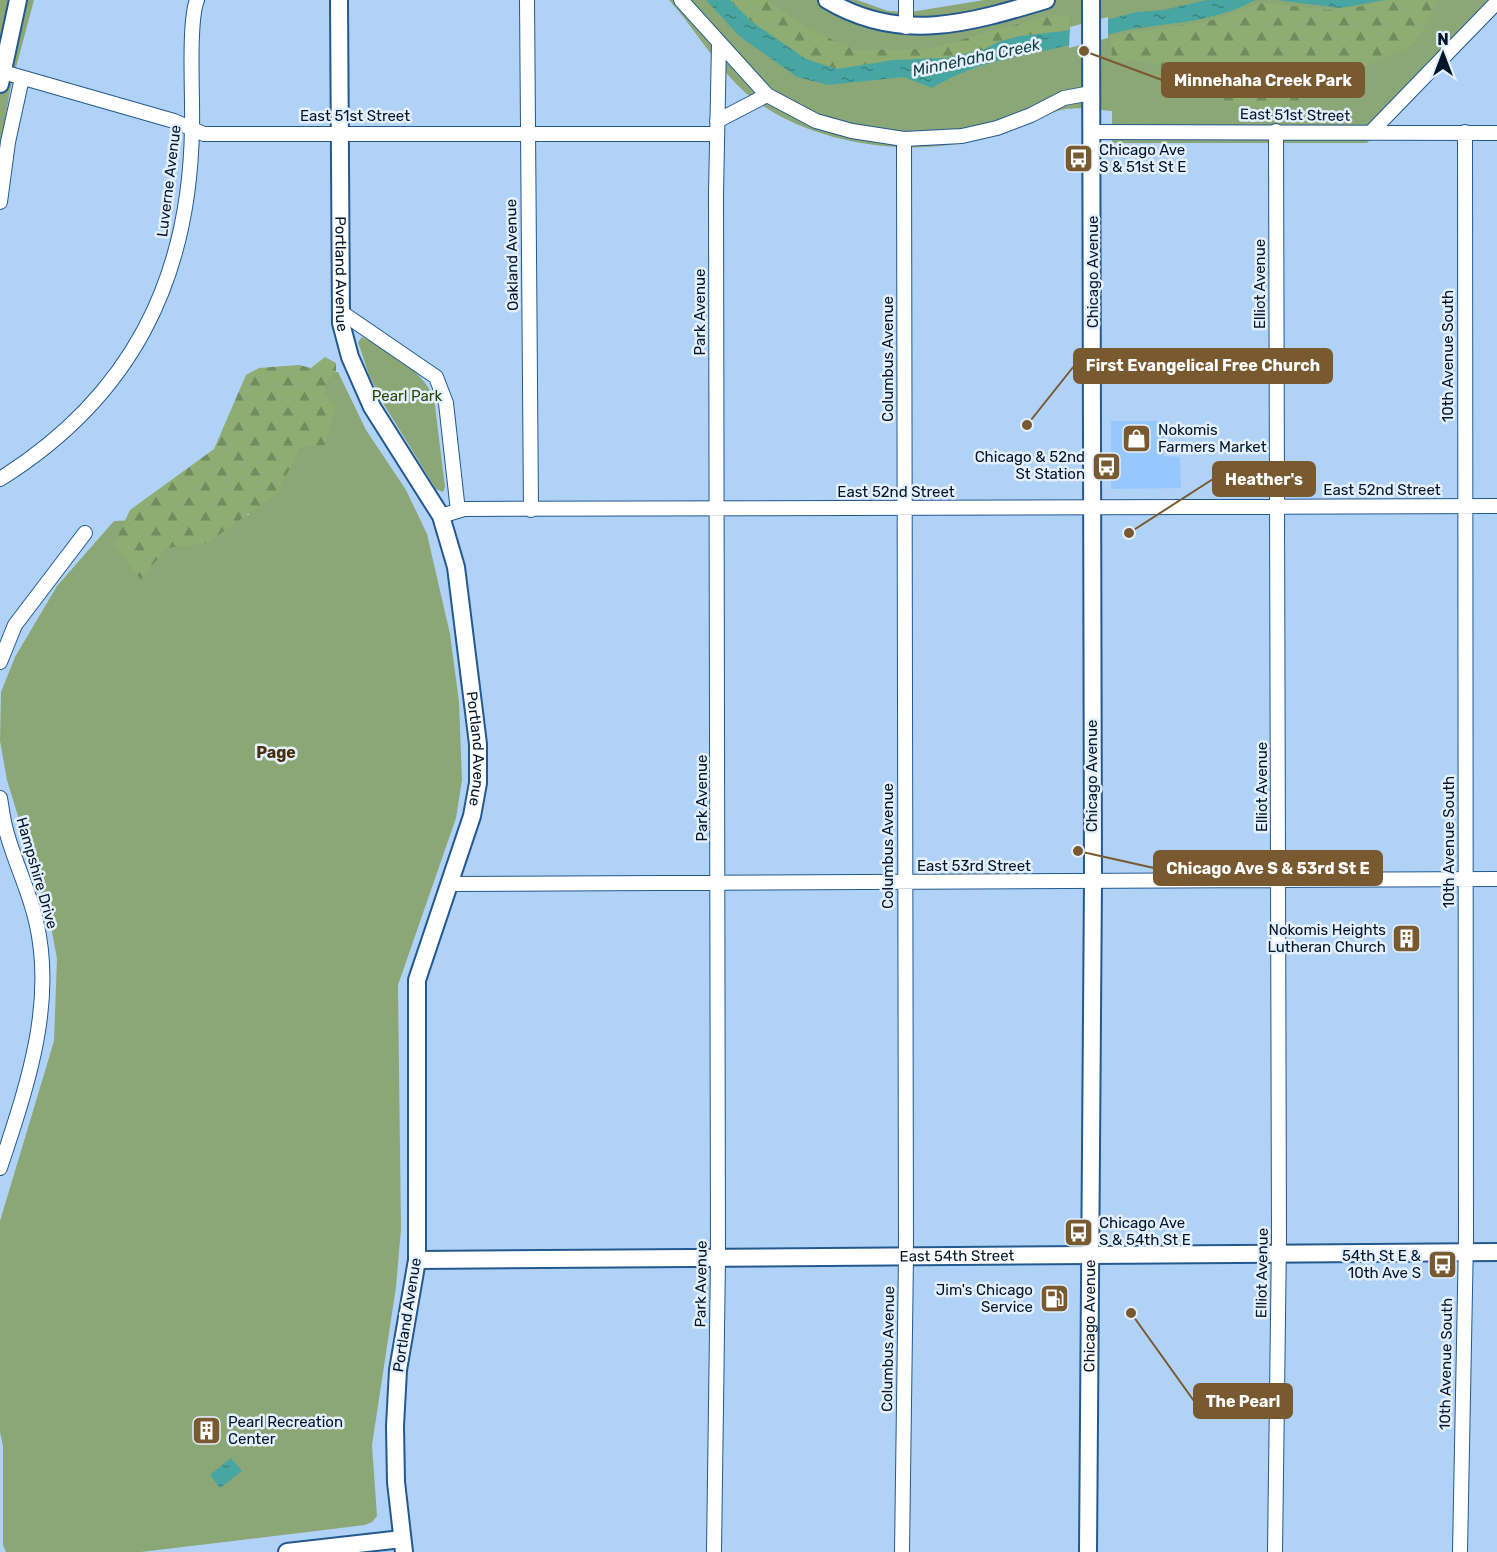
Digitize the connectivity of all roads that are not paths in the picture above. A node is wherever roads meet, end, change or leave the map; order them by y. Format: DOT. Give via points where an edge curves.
graph roads {
  1 [pos="18,0"];
  2 [pos="197,0"];
  3 [pos="339,0"];
  4 [pos="527,0"];
  5 [pos="681,0"];
  6 [pos="827,0"];
  7 [pos="906,0"];
  8 [pos="1046,0"];
  9 [pos="1497,2"];
  10 [pos="1091,5"];
  11 [pos="906,27"];
  12 [pos="719,44"];
  13 [pos="1,78"];
  14 [pos="22,78"];
  15 [pos="1091,93"];
  16 [pos="767,95"];
  17 [pos="717,127"];
  18 [pos="192,130"];
  19 [pos="1276,131"];
  20 [pos="1093,132"];
  21 [pos="1371,132"];
  22 [pos="1465,132"];
  23 [pos="342,133"];
  24 [pos="1497,133"];
  25 [pos="528,134"];
  26 [pos="904,139"];
  27 [pos="0,202"];
  28 [pos="341,312"];
  29 [pos="0,479"];
  30 [pos="1464,506"];
  31 [pos="1497,506"];
  32 [pos="1278,507"];
  33 [pos="904,508"];
  34 [pos="1093,508"];
  35 [pos="718,509"];
  36 [pos="531,510"];
  37 [pos="458,511"];
  38 [pos="441,516"];
  39 [pos="85,533"];
  40 [pos="0,662"];
  41 [pos="0,798"];
  42 [pos="3,830"];
  43 [pos="1465,879"];
  44 [pos="1497,879"];
  45 [pos="1093,881"];
  46 [pos="1279,881"];
  47 [pos="904,883"];
  48 [pos="451,884"];
  49 [pos="718,884"];
  50 [pos="0,1168"];
  51 [pos="1465,1252"];
  52 [pos="1497,1252"];
  53 [pos="1279,1253"];
  54 [pos="1091,1254"];
  55 [pos="906,1256"];
  56 [pos="718,1258"];
  57 [pos="417,1260"];
  58 [pos="403,1546"];
  59 [pos="287,1552"];
  60 [pos="714,1552"];
  61 [pos="902,1552"];
  62 [pos="1088,1552"];
  63 [pos="1275,1552"];
  64 [pos="1460,1552"];
  1 -- 13 [label="street"];
  2 -- 18 [label="street, Luverne Avenue"];
  3 -- 23 [label="street, Portland Avenue"];
  4 -- 25 [label="street, Oakland Avenue"];
  5 -- 12 [label="street"];
  6 -- 11 [label="street" via="883,24"];
  7 -- 11 [label="street"];
  8 -- 11 [label="street" via="983,16"];
  9 -- 21 [label="street"];
  10 -- 15 [label="street, Chicago Avenue"];
  12 -- 16 [label="street"];
  12 -- 17 [label="street, Park Avenue"];
  13 -- 14 [label="street, East 51st Street"];
  14 -- 18 [label="street, East 51st Street" via="174,121"];
  14 -- 27 [label="street"];
  15 -- 20 [label="street, Chicago Avenue"];
  15 -- 26 [label="street" via="1064,98 997,128 962,136"];
  16 -- 17 [label="street, East 51st Street"];
  16 -- 26 [label="street" via="816,121"];
  17 -- 25 [label="street, East 51st Street"];
  17 -- 35 [label="street, Park Avenue"];
  18 -- 23 [label="street, East 51st Street" via="204,134"];
  18 -- 29 [label="street, Luverne Avenue" via="176,253 147,328 126,363 100,394 23,464"];
  19 -- 20 [label="street, East 51st Street"];
  19 -- 21 [label="street, East 51st Street"];
  19 -- 32 [label="street, Elliot Avenue"];
  20 -- 34 [label="street, Chicago Avenue"];
  21 -- 22 [label="street, East 51st Street"];
  22 -- 24 [label="street, East 51st Street"];
  22 -- 30 [label="street, 10th Avenue South"];
  23 -- 25 [label="street, East 51st Street"];
  23 -- 28 [label="street, Portland Avenue"];
  25 -- 36 [label="street, Oakland Avenue"];
  26 -- 33 [label="street, Columbus Avenue"];
  28 -- 37 [label="street" via="436,377 446,403"];
  28 -- 38 [label="street, Portland Avenue" via="350,357 372,407"];
  30 -- 31 [label="street, East 52nd Street"];
  30 -- 32 [label="street, East 52nd Street"];
  30 -- 43 [label="street, 10th Avenue South"];
  32 -- 34 [label="street, East 52nd Street"];
  32 -- 46 [label="street, Elliot Avenue"];
  33 -- 34 [label="street, East 52nd Street"];
  33 -- 35 [label="street, East 52nd Street"];
  33 -- 47 [label="street, Columbus Avenue"];
  34 -- 45 [label="street, Chicago Avenue"];
  35 -- 36 [label="street, East 52nd Street"];
  35 -- 49 [label="street, Park Avenue"];
  36 -- 37 [label="street, East 52nd Street"];
  37 -- 38 [label="street, East 52nd Street"];
  38 -- 48 [label="street, Portland Avenue" via="456,567 478,744 478,783 472,816"];
  39 -- 40 [label="street" via="15,625"];
  41 -- 42 [label="street, Hampshire Drive"];
  42 -- 50 [label="street, Hampshire Drive" via="36,922 42,965 36,1049"];
  43 -- 44 [label="street, East 53rd Street"];
  43 -- 46 [label="street, East 53rd Street"];
  43 -- 51 [label="street, 10th Avenue South"];
  45 -- 46 [label="street, East 53rd Street"];
  45 -- 47 [label="street, East 53rd Street"];
  45 -- 54 [label="street, Chicago Avenue"];
  46 -- 53 [label="street, Elliot Avenue"];
  47 -- 49 [label="street, East 53rd Street"];
  47 -- 55 [label="street, Columbus Avenue"];
  48 -- 49 [label="street, East 53rd Street"];
  48 -- 57 [label="street, Portland Avenue" via="417,980"];
  49 -- 56 [label="street, Park Avenue"];
  51 -- 52 [label="street, East 54th Street"];
  51 -- 53 [label="street, East 54th Street"];
  51 -- 64 [label="street, 10th Avenue South"];
  53 -- 54 [label="street, East 54th Street"];
  53 -- 63 [label="street, Elliot Avenue"];
  54 -- 55 [label="street, East 54th Street"];
  54 -- 62 [label="street, Chicago Avenue"];
  55 -- 56 [label="street, East 54th Street"];
  55 -- 61 [label="street, Columbus Avenue"];
  56 -- 57 [label="street, East 54th Street"];
  56 -- 60 [label="street, Park Avenue"];
  57 -- 58 [label="street, Portland Avenue" via="398,1370 396,1471"];
  58 -- 59 [label="street"];
}
